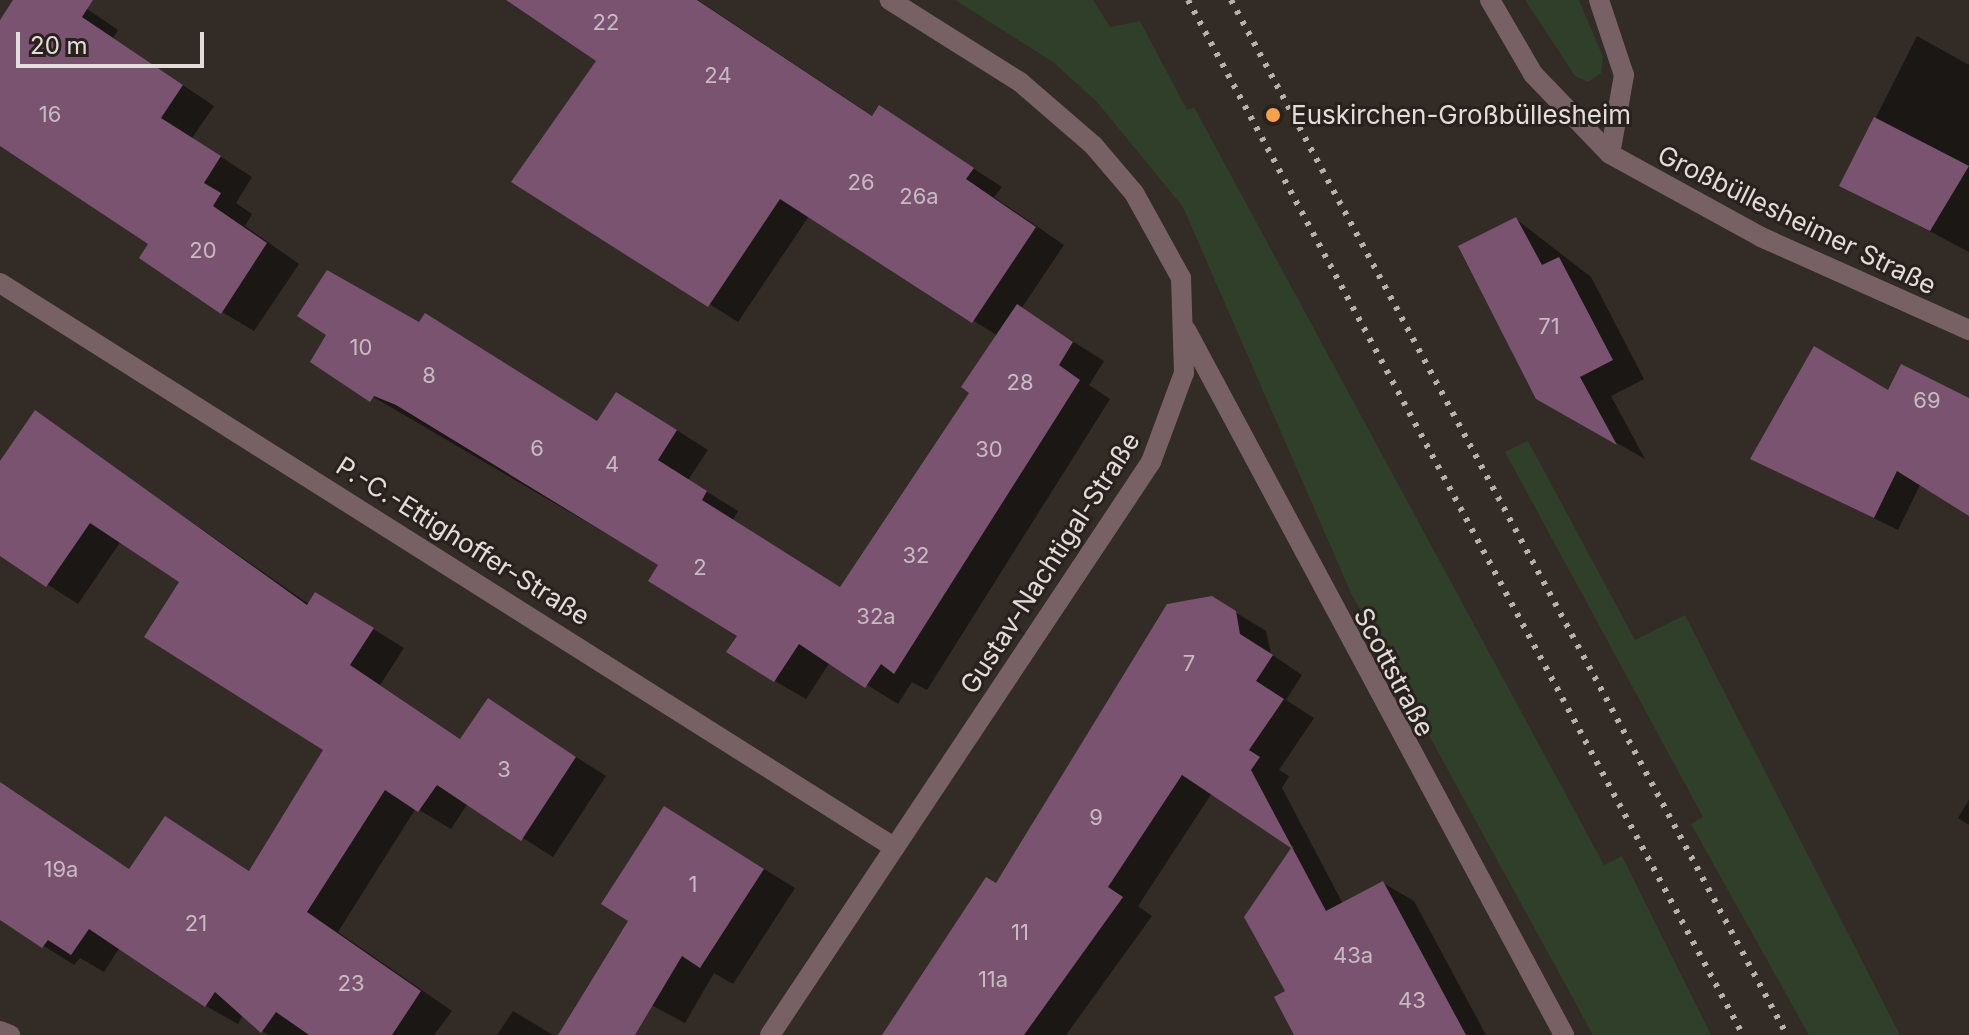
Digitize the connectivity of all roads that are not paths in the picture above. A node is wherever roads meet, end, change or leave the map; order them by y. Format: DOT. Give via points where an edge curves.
graph roads {
  1 [pos="890,0"];
  2 [pos="1490,0"];
  3 [pos="1599,0"];
  4 [pos="1610,154"];
  5 [pos="0,283"];
  6 [pos="1186,330"];
  7 [pos="1969,330"];
  8 [pos="895,848"];
  9 [pos="0,1031"];
  10 [pos="10,1035"];
  11 [pos="770,1035"];
  12 [pos="1564,1035"];
  1 -- 6 [label="street, Gustav-Nachtigal-Straße" via="1020,82 1093,145 1161,233 1181,278"];
  2 -- 4 [label="street, Großbüllesheimer Straße" via="1533,74"];
  3 -- 4 [label="street" via="1624,75"];
  4 -- 7 [label="street, Großbüllesheimer Straße" via="1748,231"];
  5 -- 8 [label="street, P.-C.-Ettighoffer-Straße"];
  6 -- 8 [label="street, Gustav-Nachtigal-Straße" via="1174,413 1151,462"];
  6 -- 12 [label="street, Scottstraße"];
  8 -- 11 [label="street, Gustav-Nachtigal-Straße"];
  9 -- 10 [label="street"];
}
